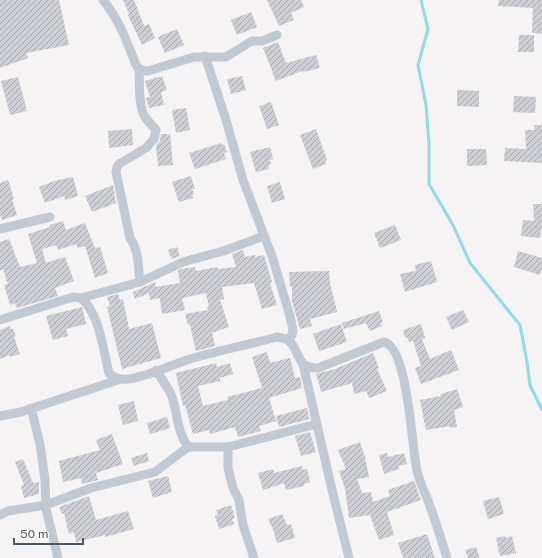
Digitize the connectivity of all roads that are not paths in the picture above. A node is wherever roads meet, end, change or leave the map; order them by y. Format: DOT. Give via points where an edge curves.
graph roads {
  1 [pos="103,0"];
  2 [pos="277,35"];
  3 [pos="205,56"];
  4 [pos="139,69"];
  5 [pos="50,217"];
  6 [pos="0,229"];
  7 [pos="264,236"];
  8 [pos="140,282"];
  9 [pos="81,298"];
  10 [pos="0,320"];
  11 [pos="288,339"];
  12 [pos="303,364"];
  13 [pos="156,370"];
  14 [pos="121,379"];
  15 [pos="31,408"];
  16 [pos="0,416"];
  17 [pos="317,424"];
  18 [pos="228,446"];
  19 [pos="188,447"];
  20 [pos="46,504"];
  21 [pos="0,515"];
  22 [pos="58,558"];
  23 [pos="254,558"];
  24 [pos="349,558"];
  25 [pos="447,558"];
  1 -- 4 [label="street" via="118,21"];
  2 -- 3 [label="street" via="262,41 252,41 226,57"];
  3 -- 4 [label="street" via="148,71"];
  3 -- 7 [label="street"];
  4 -- 8 [label="street" via="139,103 156,130 154,139 146,148 119,164 116,172 130,238 135,244"];
  5 -- 6 [label="street"];
  7 -- 8 [label="street" via="183,262"];
  7 -- 11 [label="street" via="293,330"];
  8 -- 9 [label="street"];
  9 -- 10 [label="street" via="73,297"];
  9 -- 14 [label="street" via="89,307 101,336 109,372"];
  11 -- 12 [label="street"];
  11 -- 13 [label="street" via="277,337"];
  12 -- 17 [label="street"];
  12 -- 25 [label="street" via="318,368 384,342 391,345 406,391 417,472"];
  13 -- 14 [label="street"];
  13 -- 19 [label="street" via="172,398 179,431"];
  14 -- 15 [label="street"];
  15 -- 16 [label="street"];
  15 -- 20 [label="street" via="41,451"];
  17 -- 18 [label="street"];
  17 -- 24 [label="street"];
  18 -- 19 [label="street"];
  18 -- 23 [label="street" via="228,468"];
  19 -- 20 [label="street" via="155,472 91,488"];
  20 -- 21 [label="street" via="8,511"];
  20 -- 22 [label="street"];
}
